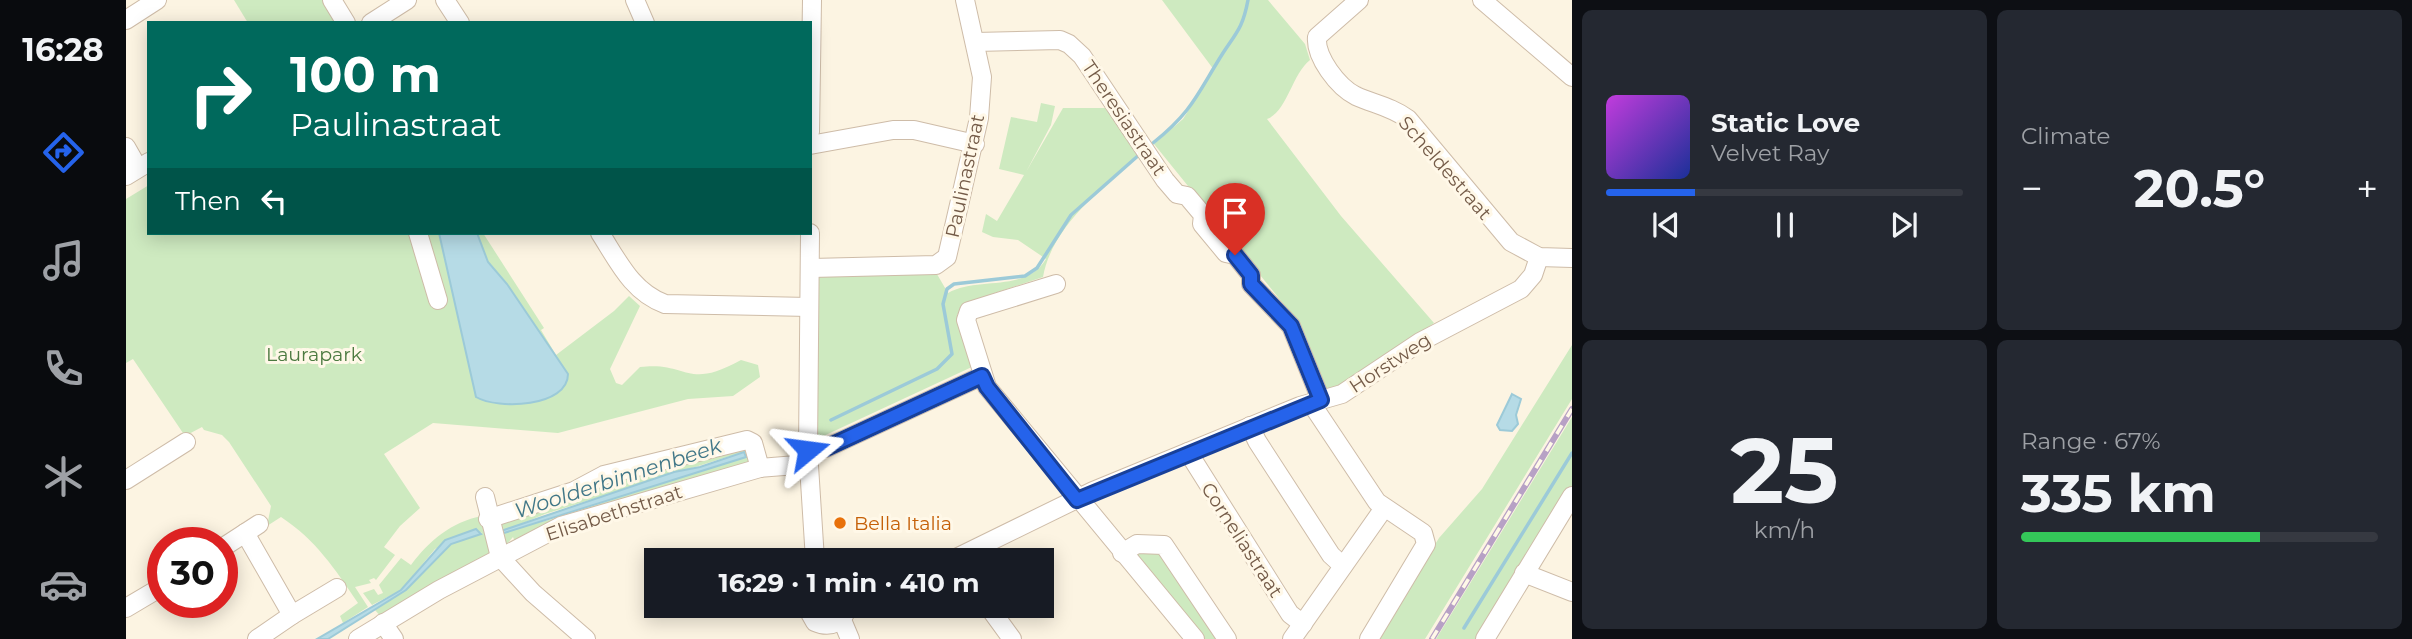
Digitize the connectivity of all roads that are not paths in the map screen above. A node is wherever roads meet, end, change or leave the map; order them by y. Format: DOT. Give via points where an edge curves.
graph roads {
  1 [pos="157,0"];
  2 [pos="332,0"];
  3 [pos="407,0"];
  4 [pos="445,0"];
  5 [pos="635,0"];
  6 [pos="812,0"];
  7 [pos="965,0"];
  8 [pos="1359,0"];
  9 [pos="1482,0"];
  10 [pos="126,20"];
  11 [pos="345,21"];
  12 [pos="374,21"];
  13 [pos="459,21"];
  14 [pos="644,21"];
  15 [pos="812,21"];
  16 [pos="975,42"];
  17 [pos="1572,77"];
  18 [pos="975,144"];
  19 [pos="812,145"];
  20 [pos="126,147"];
  21 [pos="138,168"];
  22 [pos="419,235"];
  23 [pos="601,235"];
  24 [pos="810,235"];
  25 [pos="1539,257"];
  26 [pos="1572,258"];
  27 [pos="811,268"];
  28 [pos="1056,284"];
  29 [pos="438,300"];
  30 [pos="809,307"];
  31 [pos="982,376"];
  32 [pos="1316,401"];
  33 [pos="1250,426"];
  34 [pos="186,442"];
  35 [pos="1188,452"];
  36 [pos="809,457"];
  37 [pos="760,468"];
  38 [pos="126,480"];
  39 [pos="1572,496"];
  40 [pos="485,497"];
  41 [pos="1077,500"];
  42 [pos="1384,508"];
  43 [pos="488,519"];
  44 [pos="238,538"];
  45 [pos="814,548"];
  46 [pos="981,548"];
  47 [pos="1122,553"];
  48 [pos="500,557"];
  49 [pos="1343,566"];
  50 [pos="1524,573"];
  51 [pos="337,588"];
  52 [pos="1572,592"];
  53 [pos="147,596"];
  54 [pos="126,608"];
  55 [pos="292,615"];
  56 [pos="839,618"];
  57 [pos="846,618"];
  58 [pos="997,618"];
  59 [pos="383,623"];
  60 [pos="1303,624"];
  61 [pos="815,631"];
  62 [pos="257,639"];
  63 [pos="359,639"];
  64 [pos="394,639"];
  65 [pos="586,639"];
  66 [pos="849,639"];
  67 [pos="1012,639"];
  68 [pos="1195,639"];
  69 [pos="1227,639"];
  70 [pos="1292,639"];
  71 [pos="1369,639"];
  72 [pos="1485,639"];
  1 -- 10 [label="street"];
  2 -- 11 [label="street"];
  3 -- 12 [label="street"];
  4 -- 13 [label="street"];
  5 -- 14 [label="street"];
  6 -- 15 [label="street"];
  7 -- 16 [label="street, Paulinastraat"];
  8 -- 25 [label="street, Scheldestraat" via="1317,37 1324,63 1353,95 1408,120 1502,233"];
  9 -- 17 [label="street"];
  16 -- 18 [label="street, Paulinastraat" via="982,77"];
  16 -- 32 [label="street, Theresiastraat" via="1060,40 1082,56 1166,180 1177,194 1187,196 1203,215 1202,224 1226,253 1235,255 1251,275 1251,284 1291,326"];
  18 -- 19 [label="street" via="914,130"];
  18 -- 27 [label="street, Paulinastraat" via="947,257 938,264"];
  20 -- 21 [label="street"];
  22 -- 29 [label="street"];
  23 -- 30 [label="street" via="636,287 665,304"];
  24 -- 27 [label="street"];
  25 -- 26 [label="street, Scheldestraat"];
  25 -- 32 [label="street, Horstweg" via="1533,275 1521,289 1420,342 1350,390"];
  27 -- 30 [label="street"];
  28 -- 31 [label="street" via="969,311 966,320"];
  30 -- 36 [label="street"];
  31 -- 36 [label="street, Elisabethstraat"];
  31 -- 41 [label="street"];
  32 -- 33 [label="street, Horstweg"];
  32 -- 42 [label="street, Theresiastraat"];
  33 -- 35 [label="street, Horstweg"];
  33 -- 49 [label="street" via="1316,532"];
  34 -- 38 [label="street"];
  35 -- 41 [label="street, Horstweg"];
  35 -- 60 [label="street, Corneliastraat" via="1290,614"];
  36 -- 37 [label="street, Elisabethstraat"];
  36 -- 45 [label="street"];
  37 -- 43 [label="street" via="753,443 747,440 604,475 575,491"];
  37 -- 48 [label="street, Elisabethstraat" via="561,526"];
  39 -- 50 [label="street"];
  40 -- 43 [label="street"];
  41 -- 46 [label="street, Horstweg"];
  41 -- 47 [label="street"];
  42 -- 49 [label="street"];
  42 -- 71 [label="street, Theresiastraat" via="1423,533 1426,544"];
  43 -- 48 [label="street"];
  44 -- 55 [label="street" via="252,529"];
  47 -- 68 [label="street"];
  47 -- 69 [label="street" via="1137,544 1164,545"];
  48 -- 59 [label="street, Elisabethstraat"];
  48 -- 65 [label="street"];
  49 -- 60 [label="street"];
  50 -- 52 [label="street"];
  50 -- 72 [label="street"];
  51 -- 55 [label="street"];
  53 -- 54 [label="street"];
  55 -- 62 [label="street"];
  56 -- 61 [label="street"];
  57 -- 66 [label="street"];
  58 -- 67 [label="street"];
  59 -- 63 [label="street, Elisabethstraat"];
  59 -- 64 [label="street"];
  60 -- 70 [label="street"];
}
